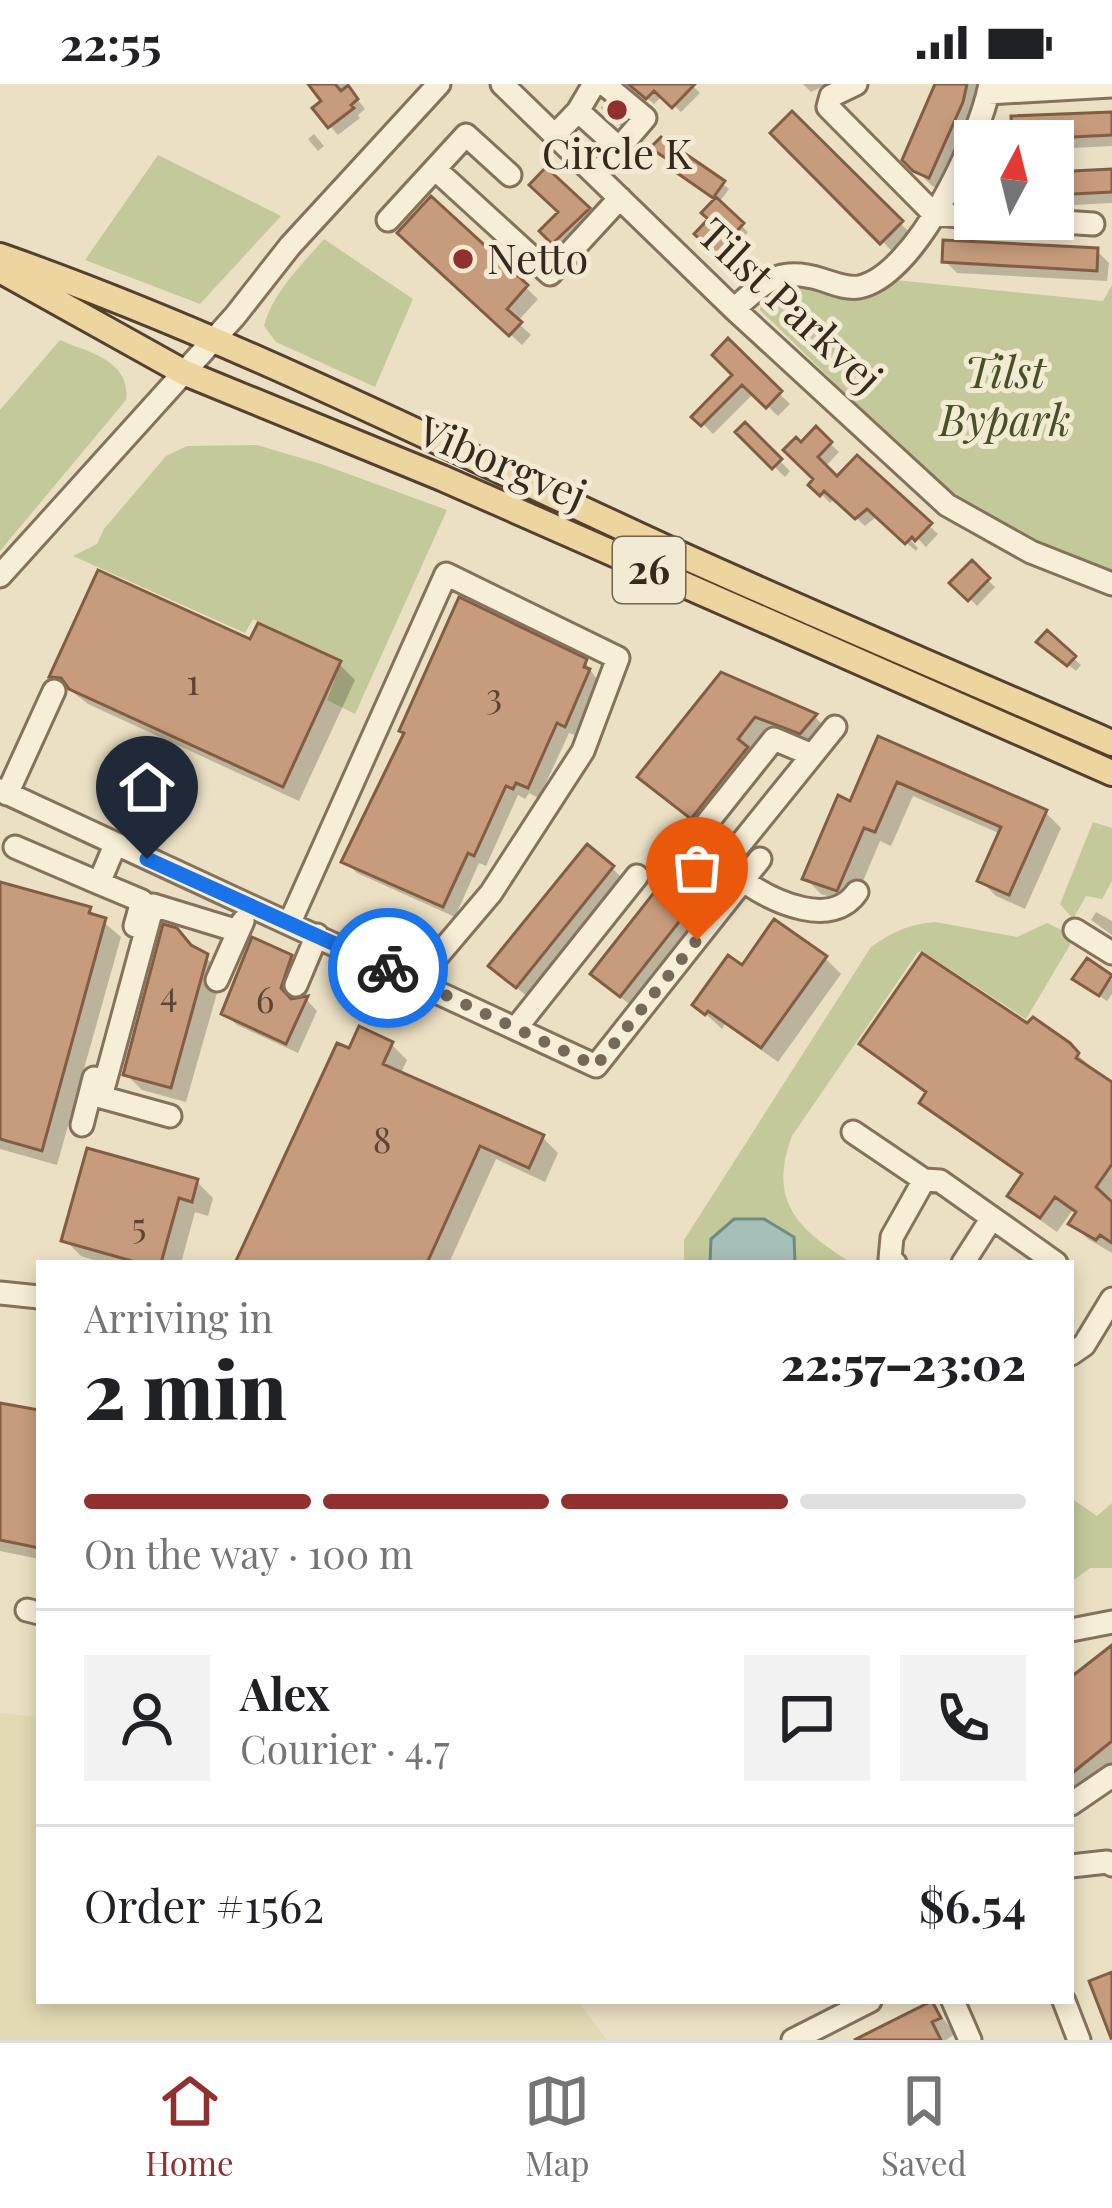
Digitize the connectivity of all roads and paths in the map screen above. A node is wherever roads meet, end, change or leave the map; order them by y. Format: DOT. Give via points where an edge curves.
graph roads {
  1 [pos="440,84"];
  2 [pos="502,84"];
  3 [pos="594,84"];
  4 [pos="604,84"];
  5 [pos="856,84"];
  6 [pos="1112,86"];
  7 [pos="989,89"];
  8 [pos="578,111"];
  9 [pos="554,135"];
  10 [pos="619,148"];
  11 [pos="435,169"];
  12 [pos="596,175"];
  13 [pos="510,176"];
  14 [pos="620,198"];
  15 [pos="934,214"];
  16 [pos="954,215"];
  17 [pos="388,220"];
  18 [pos="1074,223"];
  19 [pos="1093,224"];
  20 [pos="0,256"];
  21 [pos="0,270"];
  22 [pos="734,309"];
  23 [pos="215,338"];
  24 [pos="183,372"];
  25 [pos="0,576"];
  26 [pos="1112,584"];
  27 [pos="54,691"];
  28 [pos="835,727"];
  29 [pos="1112,743"];
  30 [pos="812,755"];
  31 [pos="1112,773"];
  32 [pos="3,792"];
  33 [pos="115,845"];
  34 [pos="15,847"];
  35 [pos="760,860"];
  36 [pos="725,863"];
  37 [pos="637,876"];
  38 [pos="743,881"];
  39 [pos="99,883"];
  40 [pos="857,892"];
  41 [pos="250,904"];
  42 [pos="290,922"];
  43 [pos="1075,930"];
  44 [pos="238,931"];
  45 [pos="317,934"];
  46 [pos="1112,953"];
  47 [pos="217,980"];
  48 [pos="421,983"];
  49 [pos="296,985"];
  50 [pos="516,1028"];
  51 [pos="170,1116"];
  52 [pos="82,1125"];
  53 [pos="853,1132"];
  54 [pos="924,1180"];
  55 [pos="992,1218"];
  56 [pos="891,1260"];
  57 [pos="965,1260"];
  58 [pos="1052,1260"];
  59 [pos="0,1293"];
  60 [pos="36,1297"];
  61 [pos="1112,1299"];
  62 [pos="1090,1336"];
  63 [pos="1074,1351"];
  64 [pos="1112,1351"];
  65 [pos="1112,1622"];
  66 [pos="1074,1629"];
  67 [pos="1112,1776"];
  68 [pos="1074,1802"];
  69 [pos="1112,1865"];
  70 [pos="1074,1866"];
  71 [pos="864,2004"];
  72 [pos="954,2004"];
  73 [pos="1065,2004"];
  74 [pos="793,2040"];
  75 [pos="970,2040"];
  76 [pos="1079,2040"];
  1 -- 23 [label="street"];
  2 -- 9 [label="street, Tilst Parkvej"];
  3 -- 8 [label="street"];
  4 -- 10 [label="street" via="645,118"];
  5 -- 15 [label="street" via="831,96 828,107"];
  6 -- 7 [label="street"];
  7 -- 15 [label="street"];
  8 -- 9 [label="street"];
  8 -- 10 [label="street"];
  9 -- 12 [label="street, Tilst Parkvej"];
  10 -- 12 [label="street"];
  11 -- 13 [label="street" via="466,135"];
  11 -- 14 [label="street" via="550,274"];
  11 -- 17 [label="street"];
  12 -- 14 [label="street, Tilst Parkvej"];
  14 -- 22 [label="street, Tilst Parkvej"];
  15 -- 16 [label="street"];
  15 -- 22 [label="street" via="877,283 852,289 784,274"];
  18 -- 19 [label="street"];
  20 -- 23 [label="main road, Viborgvej / 26"];
  21 -- 24 [label="main road, Viborgvej / 26"];
  22 -- 26 [label="street, Tilst Parkvej" via="947,505 1031,552"];
  23 -- 24 [label="street"];
  23 -- 29 [label="main road, Viborgvej / 26"];
  24 -- 25 [label="street"];
  24 -- 31 [label="main road, Viborgvej / 26"];
  27 -- 32 [label="street"];
  28 -- 30 [label="street"];
  30 -- 36 [label="street"];
  30 -- 36 [label="street" via="774,739 695,838"];
  32 -- 33 [label="street"];
  33 -- 39 [label="street"];
  33 -- 41 [label="street"];
  34 -- 39 [label="street"];
  35 -- 38 [label="street"];
  36 -- 38 [label="street"];
  37 -- 50 [label="street"];
  38 -- 40 [label="street" via="822,911"];
  38 -- 50 [label="street" via="596,1066"];
  39 -- 52 [label="street" via="142,902"];
  41 -- 42 [label="street"];
  41 -- 44 [label="street"];
  42 -- 45 [label="street"];
  42 -- 48 [label="street" via="446,574 618,658 583,751"];
  43 -- 46 [label="street"];
  44 -- 47 [label="street"];
  44 -- 51 [label="street" via="153,905 101,1097"];
  45 -- 48 [label="street"];
  45 -- 49 [label="street"];
  48 -- 50 [label="street"];
  53 -- 54 [label="street"];
  54 -- 55 [label="street" via="940,1181"];
  54 -- 56 [label="street" via="892,1237"];
  55 -- 57 [label="street"];
  55 -- 58 [label="street"];
  59 -- 60 [label="street"];
  61 -- 62 [label="street"];
  62 -- 63 [label="street"];
  62 -- 64 [label="street"];
  65 -- 66 [label="street"];
  67 -- 68 [label="street"];
  69 -- 70 [label="street"];
  71 -- 74 [label="street"];
  72 -- 75 [label="street"];
  73 -- 76 [label="street"];
}
